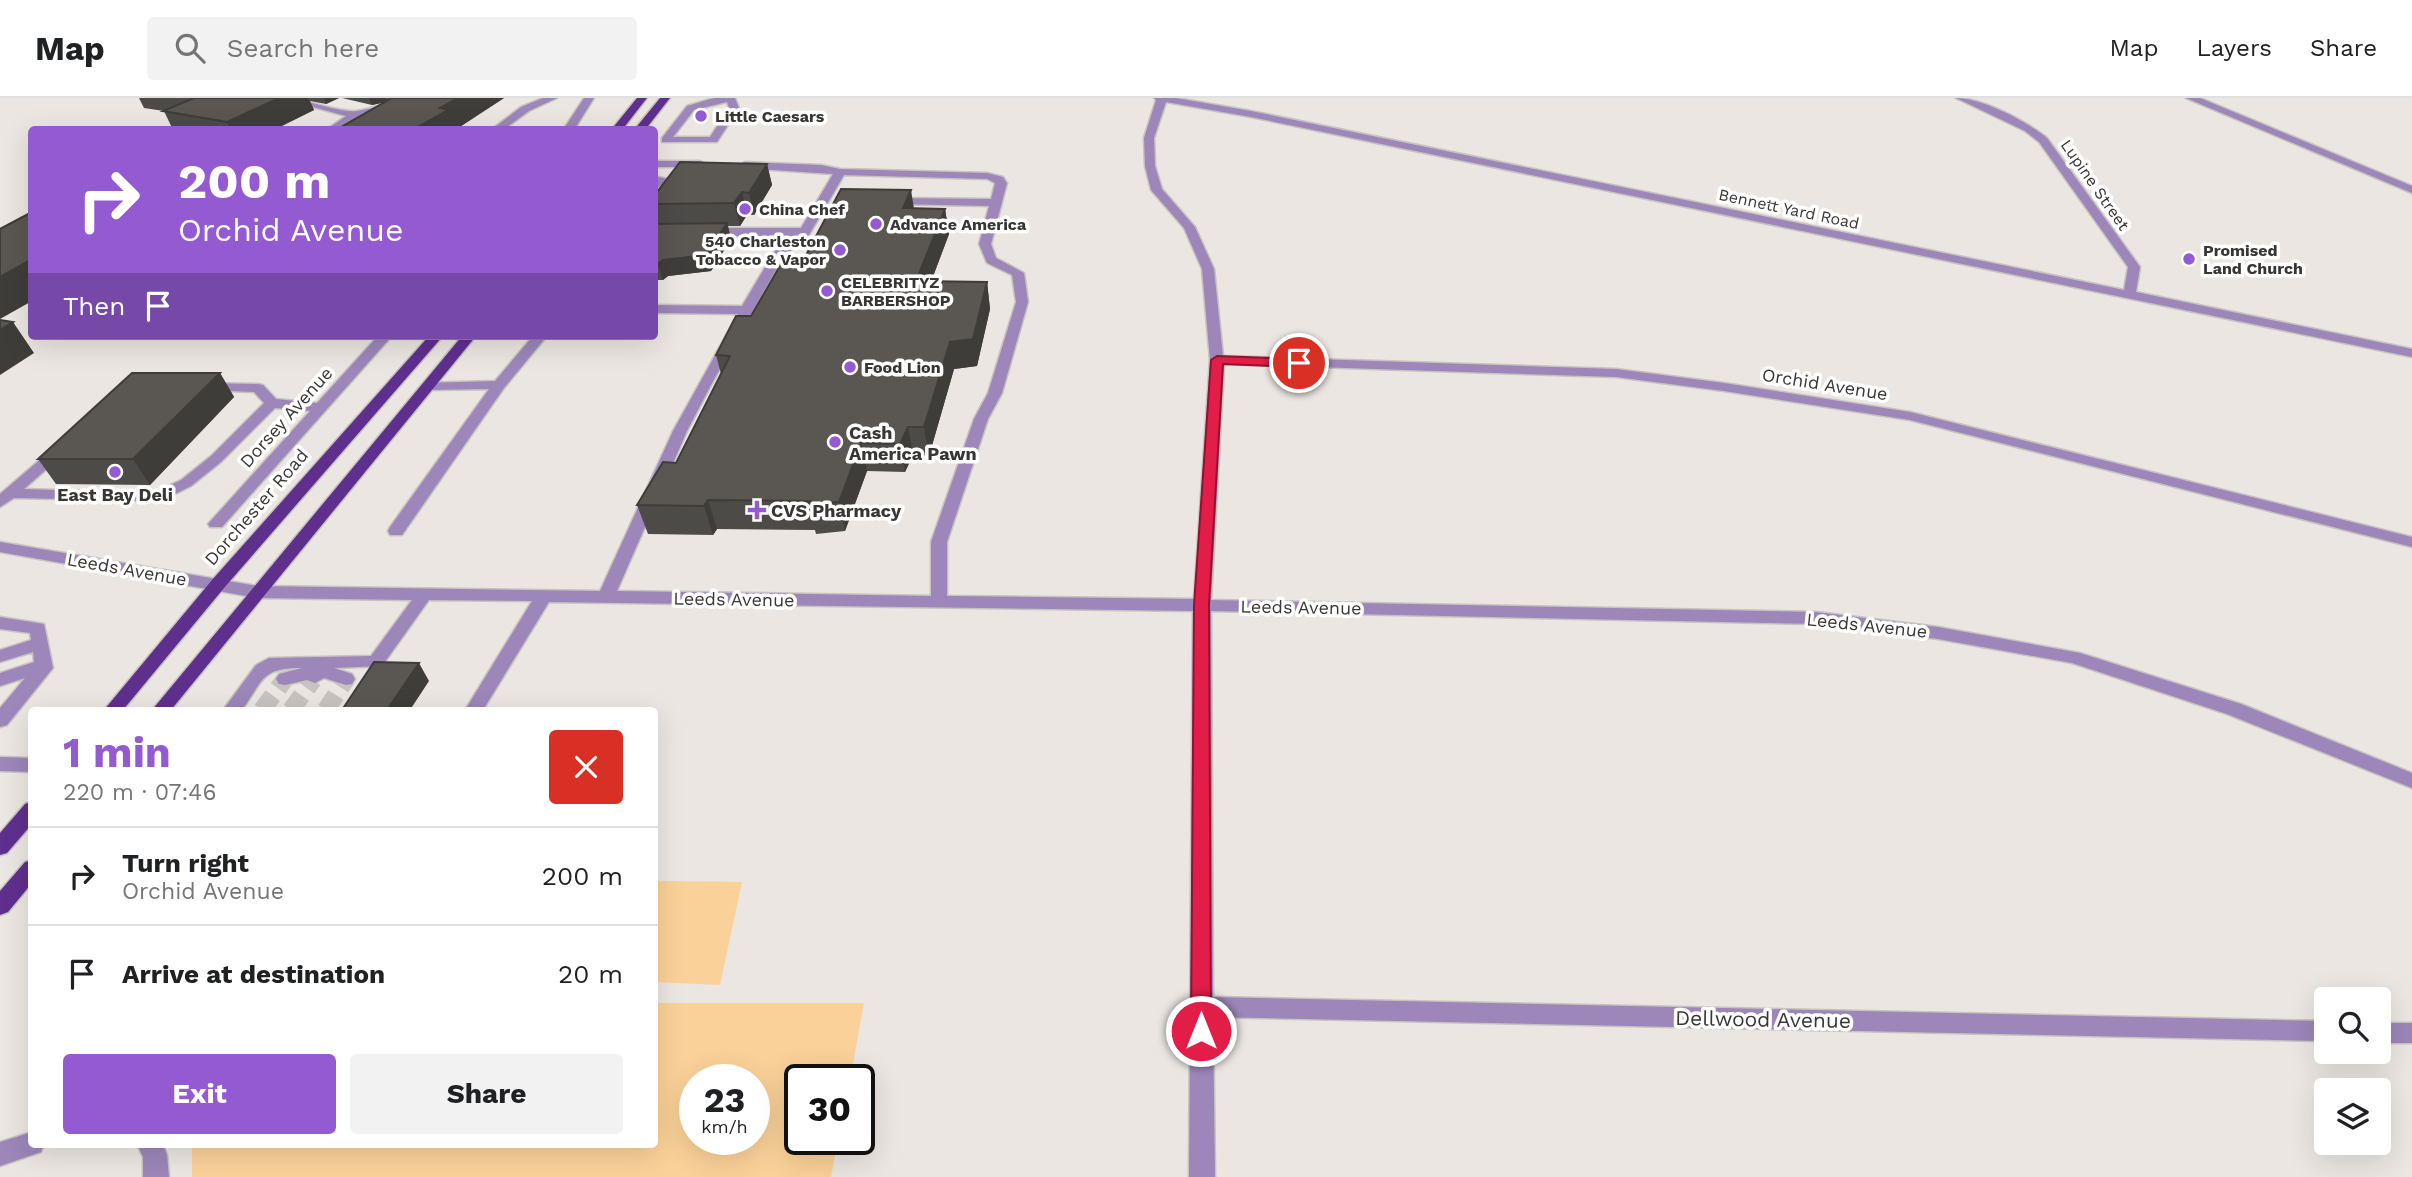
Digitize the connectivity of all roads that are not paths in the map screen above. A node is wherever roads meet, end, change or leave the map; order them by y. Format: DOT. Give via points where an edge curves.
graph roads {
  1 [pos="285,98"];
  2 [pos="410,98"];
  3 [pos="552,98"];
  4 [pos="589,98"];
  5 [pos="642,98"];
  6 [pos="665,98"];
  7 [pos="730,98"];
  8 [pos="1160,98"];
  9 [pos="1961,98"];
  10 [pos="2191,98"];
  11 [pos="355,115"];
  12 [pos="337,126"];
  13 [pos="502,126"];
  14 [pos="571,126"];
  15 [pos="619,126"];
  16 [pos="642,126"];
  17 [pos="658,164"];
  18 [pos="709,164"];
  19 [pos="735,165"];
  20 [pos="840,172"];
  21 [pos="2412,190"];
  22 [pos="996,202"];
  23 [pos="881,206"];
  24 [pos="689,232"];
  25 [pos="805,232"];
  26 [pos="2129,296"];
  27 [pos="658,309"];
  28 [pos="747,310"];
  29 [pos="381,340"];
  30 [pos="432,340"];
  31 [pos="466,340"];
  32 [pos="537,340"];
  33 [pos="2412,353"];
  34 [pos="1217,360"];
  35 [pos="499,385"];
  36 [pos="195,386"];
  37 [pos="428,386"];
  38 [pos="272,403"];
  39 [pos="321,408"];
  40 [pos="71,440"];
  41 [pos="5,498"];
  42 [pos="216,524"];
  43 [pos="396,531"];
  44 [pos="2412,542"];
  45 [pos="0,547"];
  46 [pos="218,584"];
  47 [pos="258,592"];
  48 [pos="424,594"];
  49 [pos="544,596"];
  50 [pos="606,597"];
  51 [pos="939,601"];
  52 [pos="1202,605"];
  53 [pos="0,623"];
  54 [pos="40,643"];
  55 [pos="0,656"];
  56 [pos="44,665"];
  57 [pos="319,671"];
  58 [pos="285,679"];
  59 [pos="346,679"];
  60 [pos="0,680"];
  61 [pos="116,707"];
  62 [pos="163,707"];
  63 [pos="234,707"];
  64 [pos="476,707"];
  65 [pos="0,720"];
  66 [pos="0,764"];
  67 [pos="28,765"];
  68 [pos="2412,781"];
  69 [pos="28,814"];
  70 [pos="0,847"];
  71 [pos="28,872"];
  72 [pos="0,906"];
  73 [pos="1201,1007"];
  74 [pos="2314,1031"];
  75 [pos="2391,1032"];
  76 [pos="2412,1033"];
  77 [pos="28,1145"];
  78 [pos="151,1148"];
  79 [pos="0,1154"];
  80 [pos="156,1177"];
  81 [pos="1202,1177"];
  1 -- 11 [label="street"];
  2 -- 11 [label="street"];
  3 -- 13 [label="street"];
  4 -- 14 [label="street"];
  5 -- 15 [label="main road"];
  6 -- 16 [label="main road"];
  7 -- 7 [label="street" via="733,108 713,140 666,140 690,107"];
  8 -- 26 [label="street, Bennett Yard Road"];
  8 -- 34 [label="street" via="1149,138 1150,166 1157,190 1189,227 1208,269"];
  9 -- 26 [label="street, Lupine Street" via="2029,128 2043,140 2134,267"];
  10 -- 21 [label="street"];
  11 -- 12 [label="street"];
  17 -- 18 [label="street"];
  19 -- 20 [label="street" via="821,167"];
  20 -- 22 [label="street" via="987,176 1001,183"];
  20 -- 25 [label="street" via="827,205"];
  22 -- 23 [label="street" via="918,201"];
  22 -- 51 [label="street" via="985,244 991,260 1018,274 1022,302 995,393 981,419 939,542"];
  24 -- 25 [label="street"];
  25 -- 28 [label="street" via="778,256"];
  26 -- 33 [label="street, Bennett Yard Road"];
  27 -- 28 [label="street"];
  28 -- 50 [label="street" via="680,431"];
  29 -- 39 [label="street, Dorsey Avenue"];
  30 -- 46 [label="main road, Dorchester Road"];
  31 -- 37 [label="main road"];
  32 -- 35 [label="street"];
  34 -- 44 [label="street, Orchid Avenue" via="1616,373 1724,387 1910,416"];
  34 -- 52 [label="street"];
  35 -- 37 [label="street"];
  35 -- 43 [label="street"];
  36 -- 38 [label="street" via="258,388"];
  37 -- 47 [label="main road"];
  38 -- 39 [label="street"];
  38 -- 41 [label="street" via="216,459 186,483 155,498"];
  39 -- 42 [label="street, Dorsey Avenue"];
  40 -- 41 [label="street"];
  45 -- 46 [label="street, Leeds Avenue"];
  46 -- 47 [label="street, Leeds Avenue"];
  46 -- 61 [label="main road, Dorchester Road"];
  47 -- 48 [label="street, Leeds Avenue"];
  47 -- 62 [label="main road"];
  48 -- 49 [label="street, Leeds Avenue"];
  48 -- 57 [label="street" via="376,662"];
  49 -- 50 [label="street, Leeds Avenue"];
  49 -- 64 [label="street"];
  50 -- 51 [label="street, Leeds Avenue"];
  51 -- 52 [label="street, Leeds Avenue"];
  52 -- 68 [label="street, Leeds Avenue" via="1816,618 1938,633 2074,657 2234,709"];
  52 -- 73 [label="street"];
  53 -- 54 [label="street" via="38,628"];
  54 -- 55 [label="street"];
  54 -- 56 [label="street"];
  56 -- 60 [label="street"];
  56 -- 65 [label="street"];
  57 -- 58 [label="street"];
  57 -- 59 [label="street"];
  57 -- 63 [label="street" via="275,662 262,669"];
  66 -- 67 [label="street"];
  69 -- 70 [label="main road"];
  71 -- 72 [label="main road"];
  73 -- 74 [label="street, Dellwood Avenue"];
  73 -- 81 [label="street"];
  75 -- 76 [label="street"];
  77 -- 79 [label="street"];
  78 -- 80 [label="street"];
}
